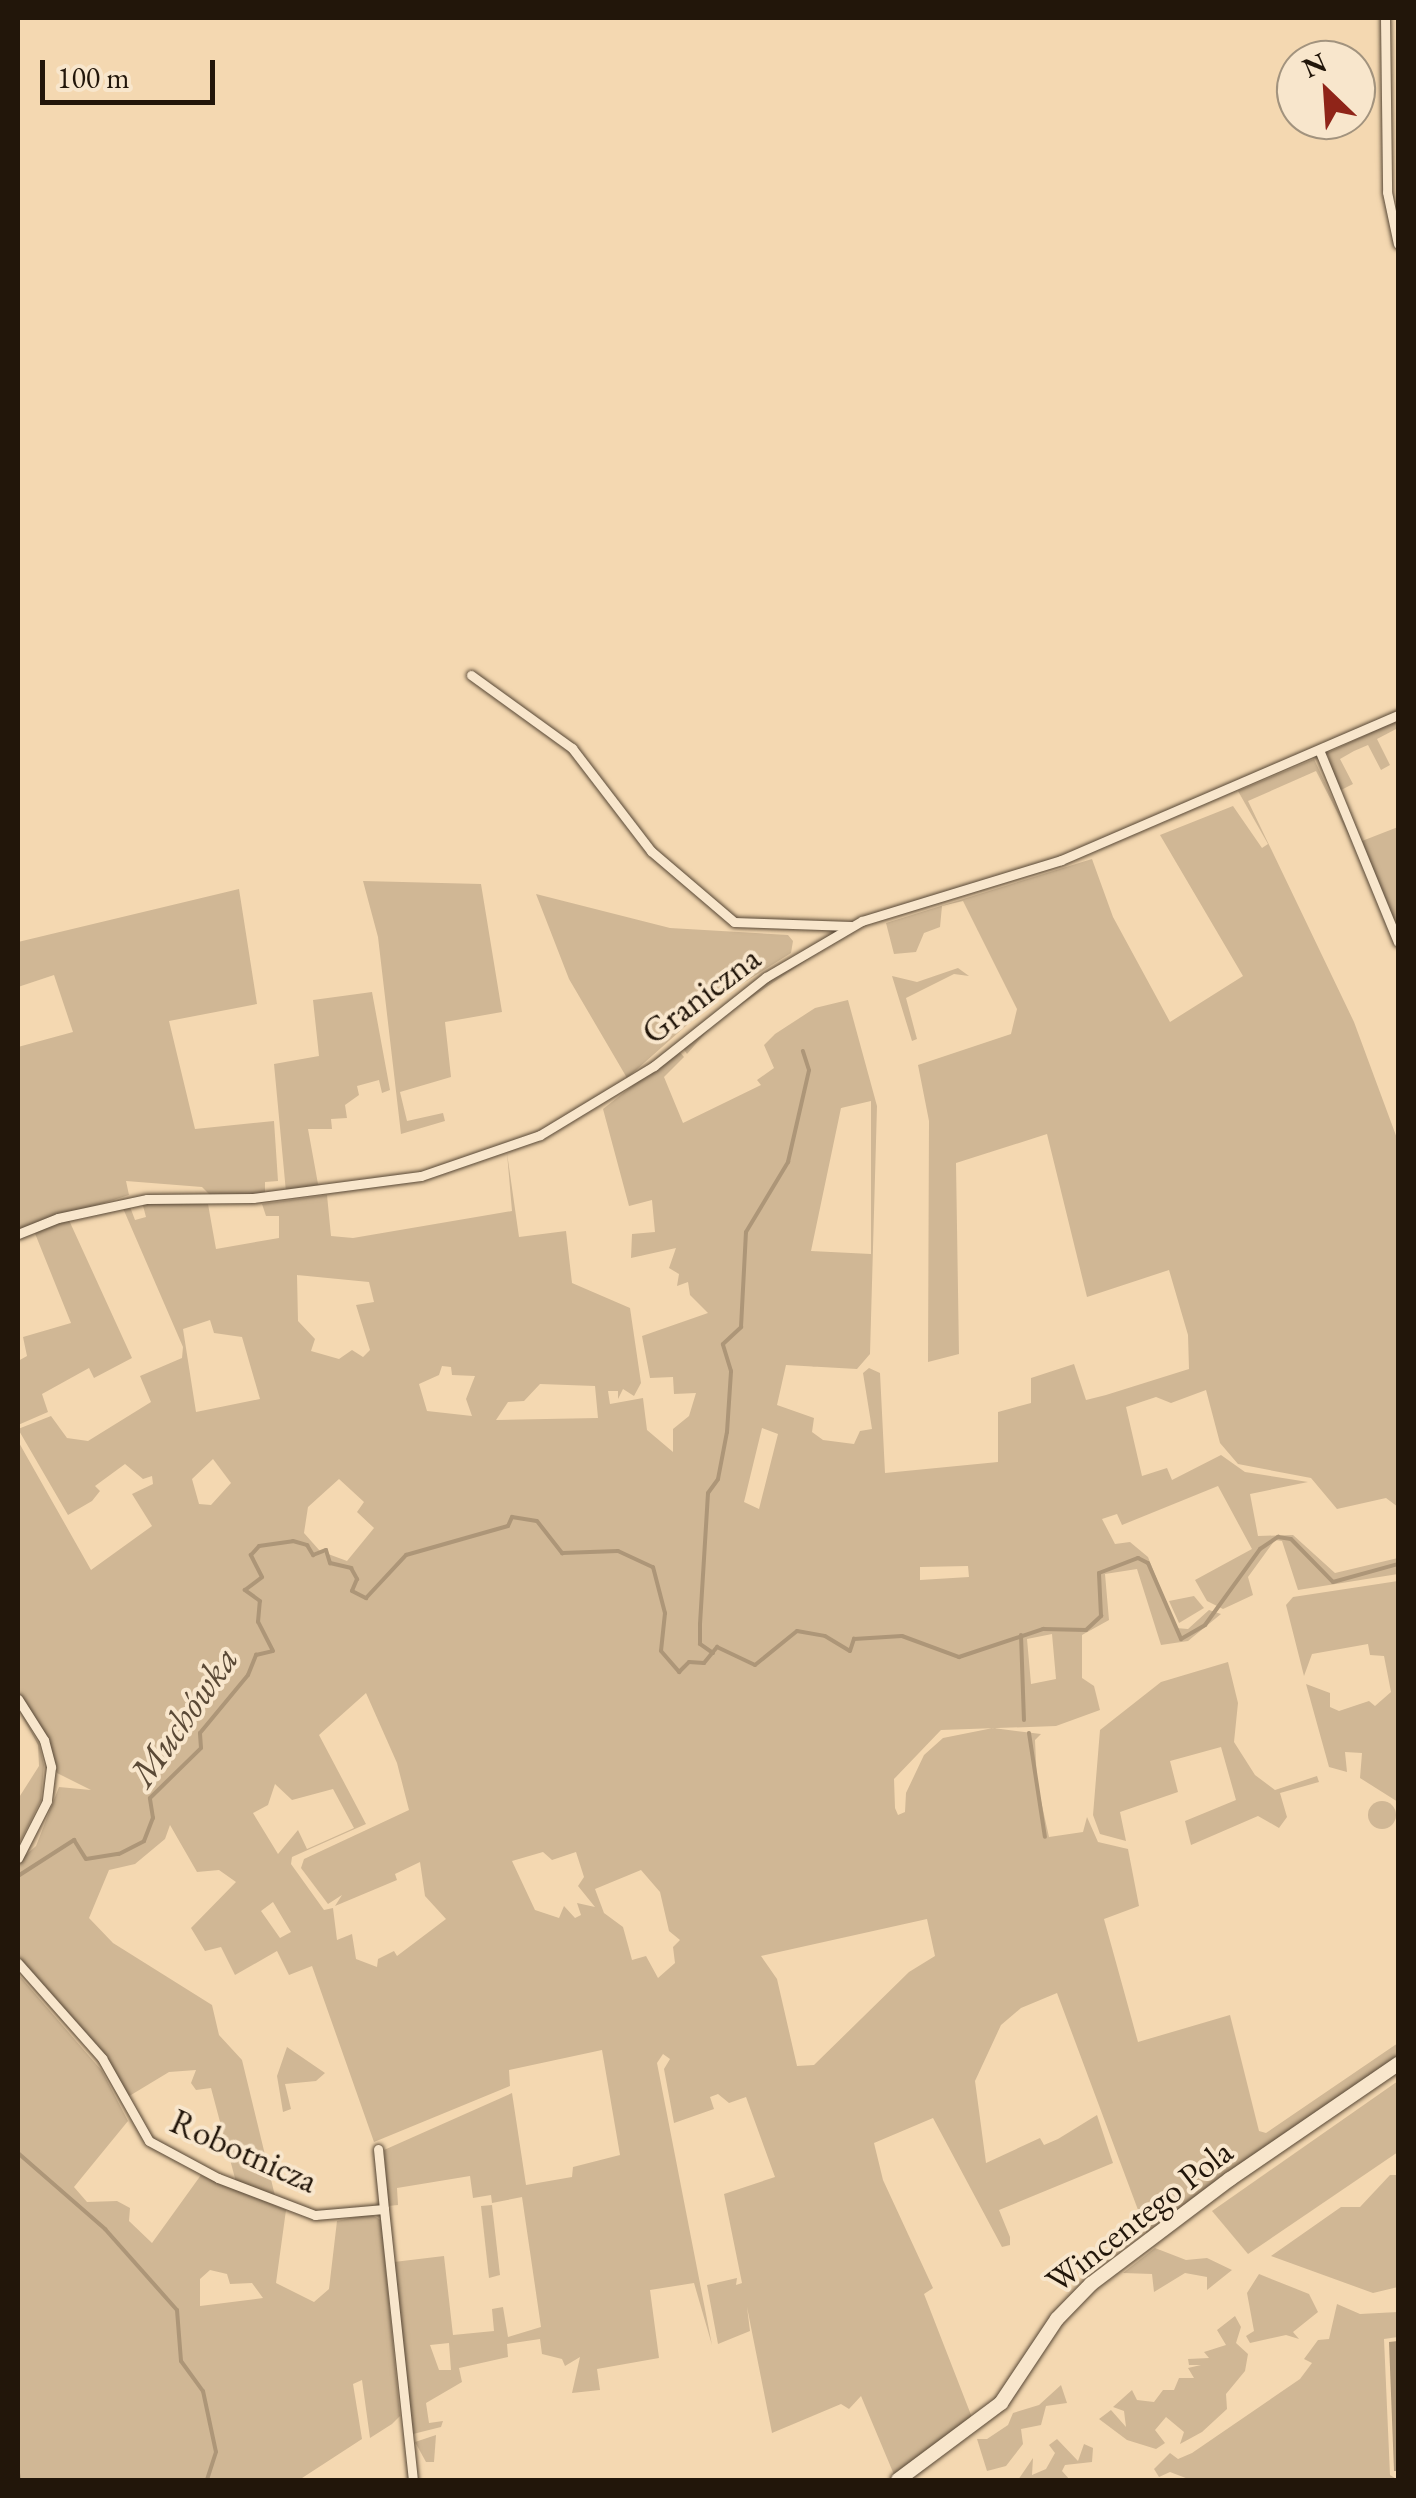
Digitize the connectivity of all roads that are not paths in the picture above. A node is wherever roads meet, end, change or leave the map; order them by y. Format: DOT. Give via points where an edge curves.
graph roads {
  1 [pos="1385,18"];
  2 [pos="1398,244"];
  3 [pos="471,675"];
  4 [pos="1398,716"];
  5 [pos="1320,752"];
  6 [pos="853,926"];
  7 [pos="1398,942"];
  8 [pos="18,1234"];
  9 [pos="18,1698"];
  10 [pos="18,1858"];
  11 [pos="18,1963"];
  12 [pos="1398,2064"];
  13 [pos="378,2149"];
  14 [pos="384,2210"];
  15 [pos="413,2480"];
  16 [pos="898,2480"];
  1 -- 2 [label="street" via="1388,192"];
  3 -- 6 [label="street" via="572,748 651,851 734,922"];
  4 -- 5 [label="street, Graniczna"];
  5 -- 6 [label="street, Graniczna" via="1061,860"];
  5 -- 7 [label="street"];
  6 -- 8 [label="street, Graniczna" via="766,977 654,1066 540,1135 421,1176 253,1198 147,1199"];
  9 -- 10 [label="street" via="44,1740 51,1767 48,1801"];
  11 -- 14 [label="street, Robotnicza" via="102,2058 150,2141 218,2178 314,2215"];
  12 -- 16 [label="street, Wincentego Pola" via="1104,2274 1056,2319 1001,2403"];
  13 -- 14 [label="street"];
  14 -- 15 [label="street"];
}
